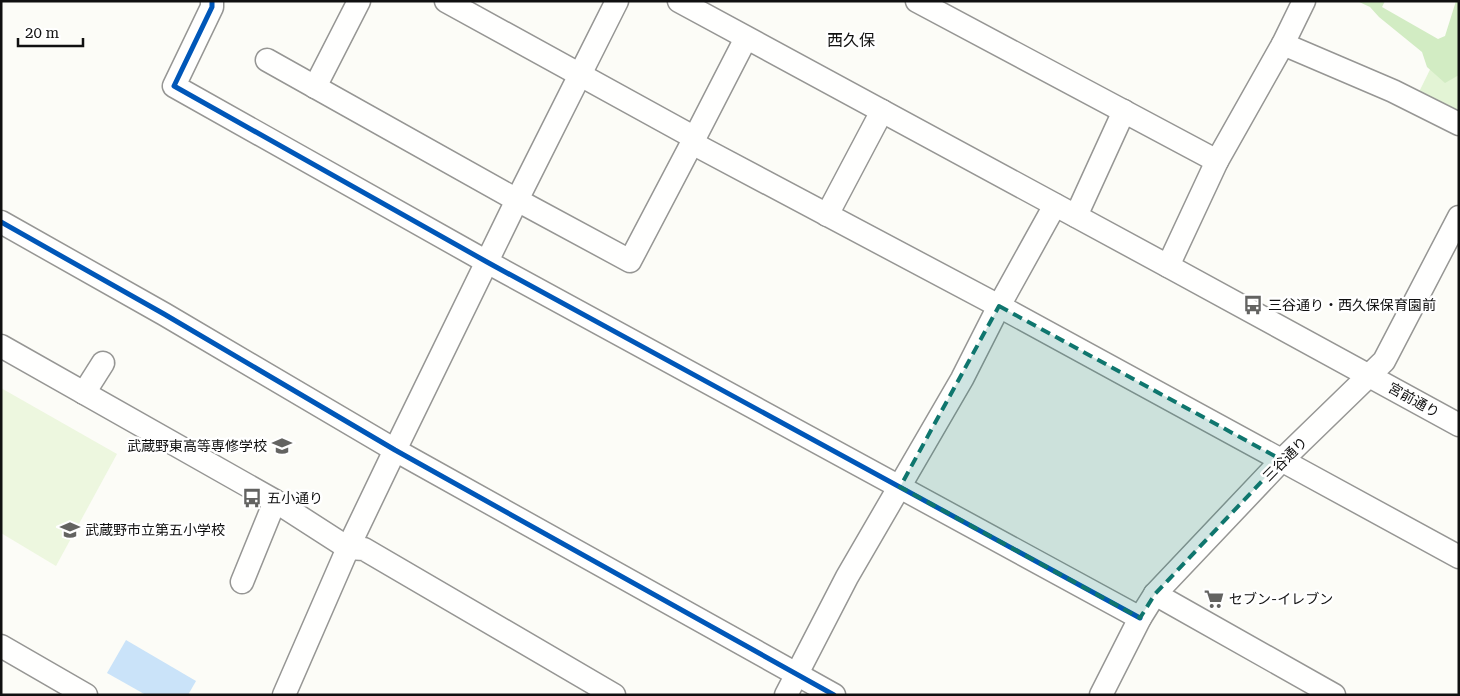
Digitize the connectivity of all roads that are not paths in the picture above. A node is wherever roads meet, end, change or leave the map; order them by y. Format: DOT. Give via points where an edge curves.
graph roads {
  1 [pos="359,1"];
  2 [pos="446,1"];
  3 [pos="618,1"];
  4 [pos="679,1"];
  5 [pos="917,1"];
  6 [pos="1304,1"];
  7 [pos="213,3"];
  8 [pos="746,38"];
  9 [pos="1282,44"];
  10 [pos="267,60"];
  11 [pos="580,75"];
  12 [pos="315,87"];
  13 [pos="1124,111"];
  14 [pos="882,112"];
  15 [pos="1459,124"];
  16 [pos="694,140"];
  17 [pos="1217,161"];
  18 [pos="517,200"];
  19 [pos="1055,205"];
  20 [pos="827,215"];
  21 [pos="1076,216"];
  22 [pos="1459,217"];
  23 [pos="1,222"];
  24 [pos="487,262"];
  25 [pos="1168,266"];
  26 [pos="999,306"];
  27 [pos="1,346"];
  28 [pos="103,363"];
  29 [pos="1368,375"];
  30 [pos="84,393"];
  31 [pos="1459,425"];
  32 [pos="396,450"];
  33 [pos="1282,460"];
  34 [pos="900,488"];
  35 [pos="275,501"];
  36 [pos="348,548"];
  37 [pos="1459,557"];
  38 [pos="242,582"];
  39 [pos="1155,594"];
  40 [pos="1140,618"];
  41 [pos="1,646"];
  42 [pos="798,674"];
  43 [pos="86,695"];
  44 [pos="284,695"];
  45 [pos="614,695"];
  46 [pos="786,695"];
  47 [pos="834,695"];
  48 [pos="1101,695"];
  49 [pos="1334,695"];
  1 -- 12 [label="street"];
  2 -- 11 [label="street"];
  3 -- 11 [label="street"];
  4 -- 8 [label="street, 宮前通り"];
  5 -- 13 [label="street"];
  6 -- 9 [label="street"];
  7 -- 24 [label="street" via="174,86"];
  8 -- 14 [label="street, 宮前通り"];
  8 -- 16 [label="street"];
  9 -- 15 [label="street" via="1393,91"];
  9 -- 17 [label="street"];
  10 -- 12 [label="street"];
  11 -- 16 [label="street"];
  11 -- 18 [label="street"];
  12 -- 18 [label="street"];
  13 -- 17 [label="street"];
  13 -- 21 [label="street"];
  14 -- 19 [label="street, 宮前通り"];
  14 -- 20 [label="street"];
  16 -- 18 [label="street" via="630,262"];
  16 -- 20 [label="street"];
  17 -- 25 [label="street"];
  18 -- 24 [label="street"];
  19 -- 21 [label="street, 宮前通り"];
  19 -- 26 [label="street"];
  20 -- 26 [label="street"];
  21 -- 25 [label="street, 宮前通り"];
  22 -- 29 [label="street, 三谷通り" via="1384,361"];
  23 -- 32 [label="street"];
  24 -- 32 [label="street"];
  24 -- 34 [label="street"];
  25 -- 29 [label="street, 宮前通り"];
  26 -- 33 [label="street"];
  26 -- 34 [label="street" via="962,380"];
  27 -- 30 [label="street"];
  28 -- 30 [label="street"];
  29 -- 31 [label="street, 宮前通り"];
  29 -- 33 [label="street, 三谷通り"];
  30 -- 35 [label="street"];
  32 -- 36 [label="street"];
  32 -- 42 [label="street"];
  33 -- 37 [label="street"];
  33 -- 39 [label="street, 三谷通り"];
  34 -- 40 [label="street"];
  34 -- 42 [label="street" via="847,577"];
  35 -- 36 [label="street"];
  35 -- 38 [label="street"];
  36 -- 44 [label="street"];
  36 -- 45 [label="street" via="364,549"];
  39 -- 40 [label="street, 三谷通り"];
  39 -- 49 [label="street"];
  40 -- 48 [label="street, 三谷通り"];
  41 -- 43 [label="street"];
  42 -- 46 [label="street"];
  42 -- 47 [label="street"];
}
